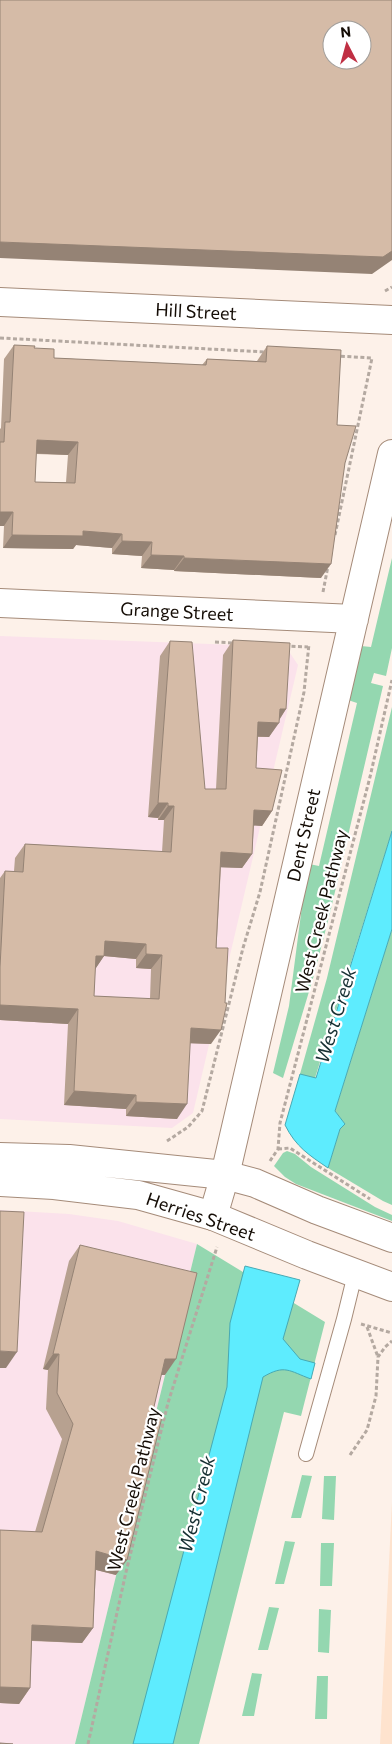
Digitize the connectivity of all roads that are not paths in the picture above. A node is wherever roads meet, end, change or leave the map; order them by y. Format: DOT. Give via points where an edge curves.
graph roads {
  1 [pos="0,302"];
  2 [pos="392,320"];
  3 [pos="392,454"];
  4 [pos="0,603"];
  5 [pos="354,619"];
  6 [pos="0,1157"];
  7 [pos="225,1175"];
  8 [pos="0,1182"];
  9 [pos="213,1216"];
  10 [pos="392,1238"];
  11 [pos="355,1274"];
  12 [pos="392,1287"];
  13 [pos="306,1454"];
  1 -- 2 [label="street, Hill Street"];
  3 -- 5 [label="street, Dent Street"];
  4 -- 5 [label="street, Grange Street"];
  5 -- 7 [label="street, Dent Street"];
  6 -- 7 [label="street, Herries Street" via="69,1159"];
  7 -- 9 [label="street, Dent Street"];
  7 -- 10 [label="street, Herries Street" via="256,1183"];
  8 -- 9 [label="street, Herries Street" via="138,1195"];
  9 -- 11 [label="street, Herries Street"];
  11 -- 12 [label="street, Herries Street"];
  11 -- 13 [label="lane"];
}
